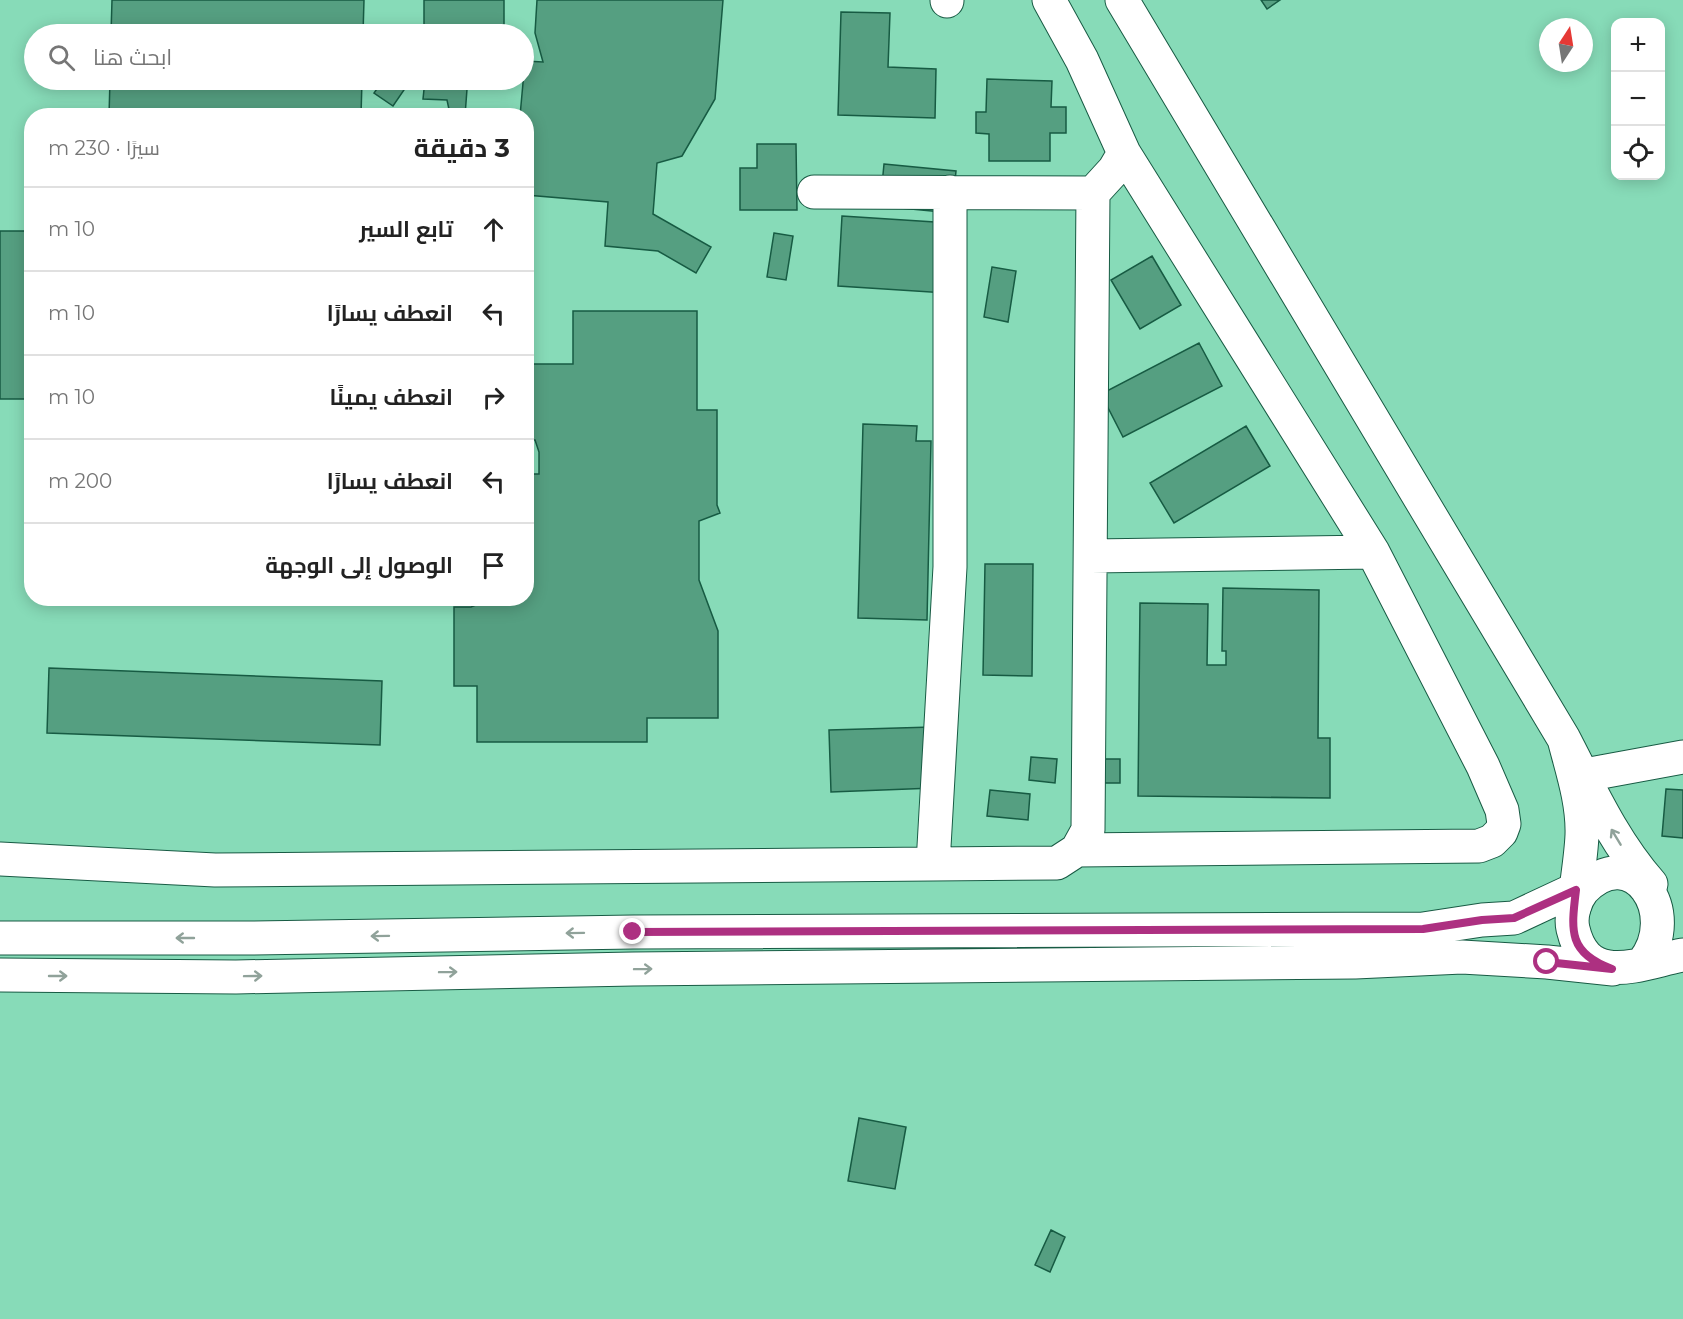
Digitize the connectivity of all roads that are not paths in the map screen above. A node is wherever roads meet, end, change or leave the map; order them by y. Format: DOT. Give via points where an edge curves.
graph roads {
  1 [pos="1048,0"];
  2 [pos="1122,0"];
  3 [pos="1124,153"];
  4 [pos="814,192"];
  5 [pos="950,192"];
  6 [pos="1093,193"];
  7 [pos="1373,552"];
  8 [pos="1091,555"];
  9 [pos="1683,757"];
  10 [pos="1579,776"];
  11 [pos="1077,850"];
  12 [pos="0,859"];
  13 [pos="933,864"];
  14 [pos="1645,879"];
  15 [pos="1580,894"];
  16 [pos="1683,895"];
  17 [pos="0,938"];
  18 [pos="1683,955"];
  19 [pos="1628,966"];
  20 [pos="0,975"];
  1 -- 3 [label="main road" via="1082,60"];
  2 -- 10 [label="main road" via="1564,739"];
  3 -- 6 [label="main road"];
  3 -- 7 [label="main road"];
  4 -- 5 [label="main road"];
  5 -- 6 [label="main road"];
  5 -- 13 [label="main road" via="950,567"];
  6 -- 8 [label="main road"];
  7 -- 8 [label="main road"];
  7 -- 11 [label="main road" via="1483,766 1502,810 1501,832 1479,846"];
  8 -- 11 [label="main road" via="1088,830"];
  9 -- 10 [label="main road"];
  14 -- 10 [label="main road, one-way"];
  10 -- 15 [label="main road"];
  11 -- 13 [label="main road" via="1057,863"];
  12 -- 13 [label="main road" via="215,870"];
  14 -- 15 [label="main road" via="1621,873 1605,875"];
  14 -- 16 [label="main road"];
  14 -- 19 [label="main road" via="1661,896 1668,926 1656,953"];
  15 -- 17 [label="main road, one-way" via="1514,918 1423,929"];
  15 -- 19 [label="main road" via="1572,924 1584,954 1597,963"];
  18 -- 19 [label="main road"];
  20 -- 19 [label="main road, one-way" via="236,977 1355,962 1462,957"];
}
